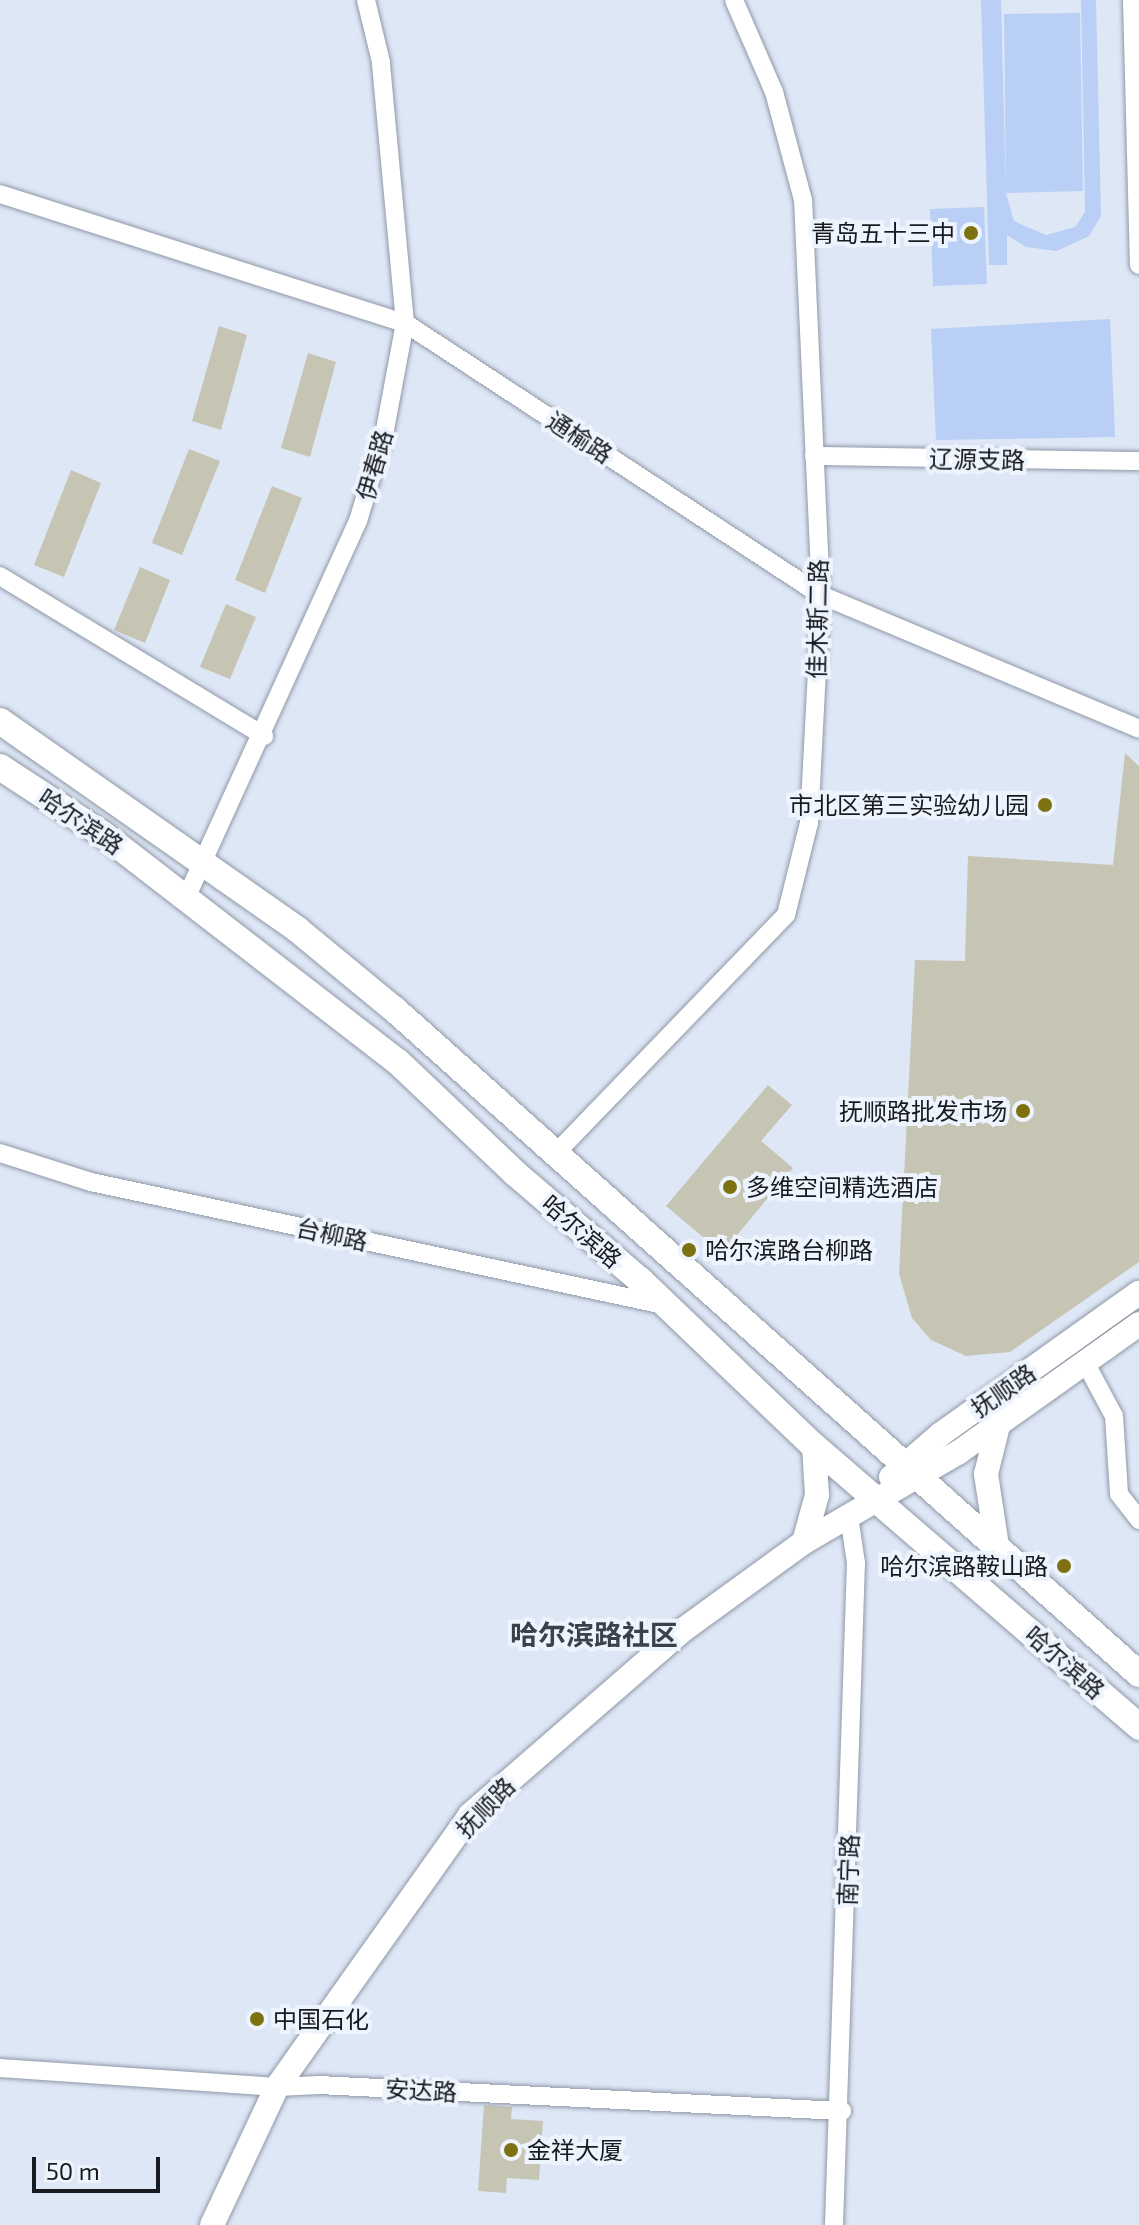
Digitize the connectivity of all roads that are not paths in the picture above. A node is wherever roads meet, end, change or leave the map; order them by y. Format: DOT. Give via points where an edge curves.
graph roads {
  1 [pos="366,0"];
  2 [pos="734,0"];
  3 [pos="1132,0"];
  4 [pos="0,194"];
  5 [pos="1139,265"];
  6 [pos="405,323"];
  7 [pos="814,456"];
  8 [pos="1139,461"];
  9 [pos="0,576"];
  10 [pos="821,595"];
  11 [pos="0,721"];
  12 [pos="1139,729"];
  13 [pos="264,736"];
  14 [pos="0,767"];
  15 [pos="203,862"];
  16 [pos="187,896"];
  17 [pos="0,1153"];
  18 [pos="555,1154"];
  19 [pos="1139,1293"];
  20 [pos="667,1306"];
  21 [pos="1139,1324"];
  22 [pos="1085,1362"];
  23 [pos="999,1422"];
  24 [pos="814,1446"];
  25 [pos="911,1470"];
  26 [pos="876,1496"];
  27 [pos="849,1516"];
  28 [pos="1139,1520"];
  29 [pos="804,1542"];
  30 [pos="997,1546"];
  31 [pos="1139,1674"];
  32 [pos="1139,1727"];
  33 [pos="0,2068"];
  34 [pos="277,2087"];
  35 [pos="842,2111"];
  36 [pos="212,2225"];
  37 [pos="834,2225"];
  1 -- 6 [label="street, 伊春路" via="381,62"];
  2 -- 7 [label="street, 佳木斯二路" via="774,92 803,200"];
  3 -- 5 [label="street"];
  4 -- 6 [label="street, 通榆路"];
  6 -- 10 [label="street, 通榆路"];
  6 -- 13 [label="street, 伊春路" via="384,435 358,521"];
  7 -- 8 [label="street, 辽源支路"];
  7 -- 10 [label="street, 佳木斯二路"];
  9 -- 13 [label="street"];
  10 -- 12 [label="street, 通榆路"];
  10 -- 18 [label="street, 佳木斯二路" via="809,823 786,915"];
  11 -- 15 [label="highway, 哈尔滨路"];
  13 -- 15 [label="street, 伊春路"];
  14 -- 16 [label="highway, 哈尔滨路"];
  15 -- 16 [label="street, 伊春路"];
  15 -- 18 [label="highway, 哈尔滨路" via="383,1000"];
  16 -- 20 [label="highway, 哈尔滨路" via="398,1062"];
  17 -- 20 [label="street, 台柳路" via="91,1182"];
  18 -- 25 [label="highway, 哈尔滨路"];
  19 -- 25 [label="main road, 抚顺路"];
  20 -- 24 [label="highway, 哈尔滨路"];
  21 -- 22 [label="main road, 抚顺路"];
  22 -- 23 [label="main road, 抚顺路"];
  22 -- 28 [label="street" via="1114,1416 1119,1494"];
  23 -- 25 [label="main road, 抚顺路"];
  23 -- 30 [label="main road" via="986,1474"];
  24 -- 26 [label="highway, 哈尔滨路"];
  24 -- 29 [label="main road" via="817,1495"];
  25 -- 26 [label="main road, 抚顺路"];
  25 -- 30 [label="highway, 哈尔滨路"];
  26 -- 27 [label="main road, 抚顺路"];
  26 -- 32 [label="highway, 哈尔滨路"];
  27 -- 29 [label="main road, 抚顺路"];
  27 -- 35 [label="street, 南宁路" via="856,1563"];
  29 -- 34 [label="main road, 抚顺路" via="683,1630 470,1815"];
  30 -- 31 [label="highway, 哈尔滨路"];
  33 -- 34 [label="street, 安达路"];
  34 -- 35 [label="street, 安达路"];
  34 -- 36 [label="main road, 抚顺路"];
  35 -- 37 [label="street, 南宁路"];
}
